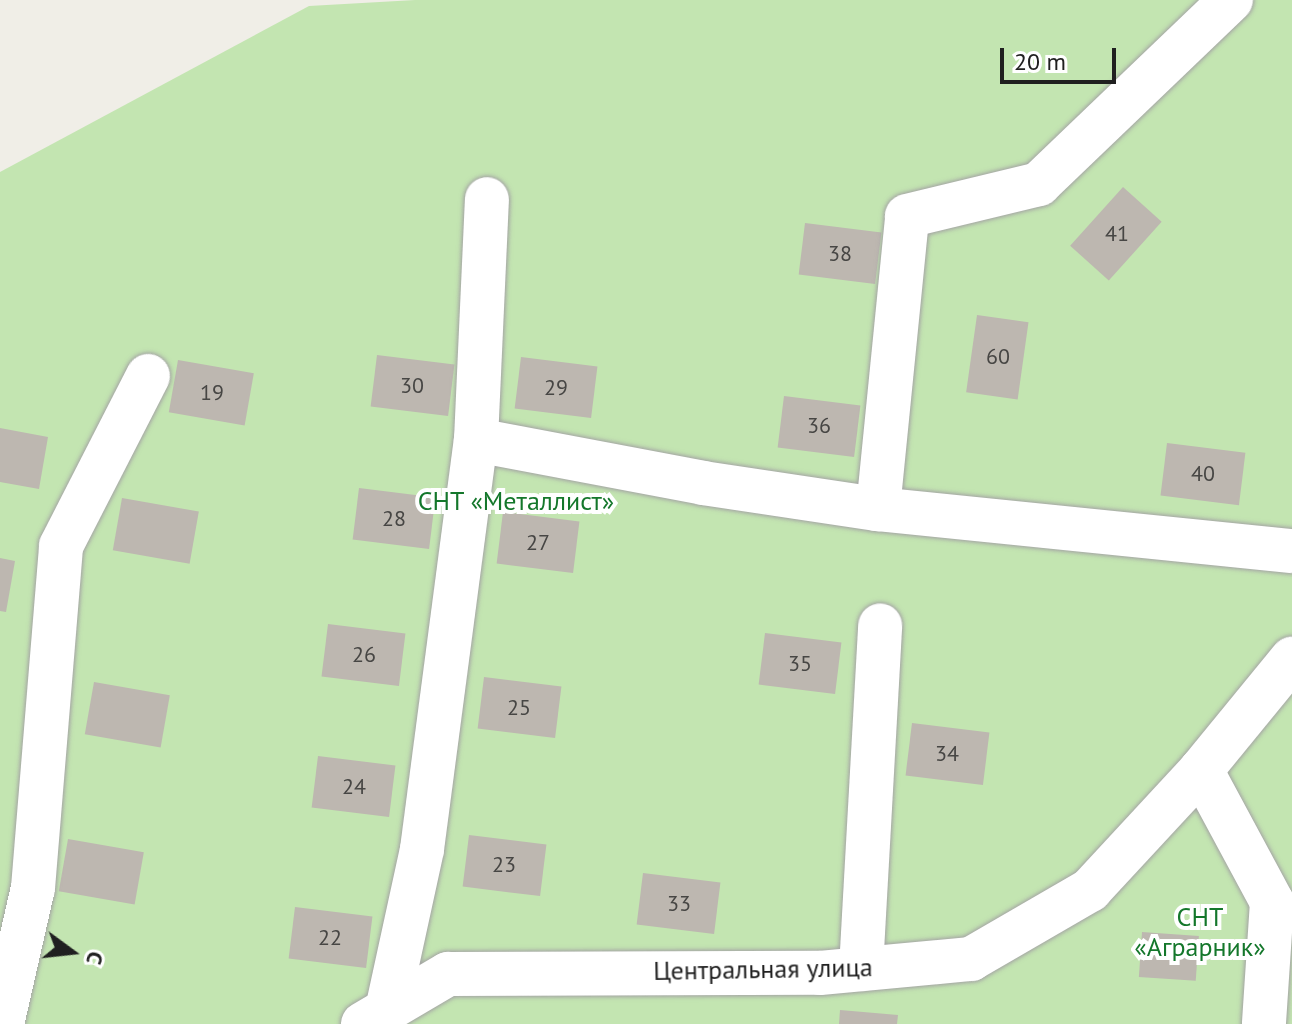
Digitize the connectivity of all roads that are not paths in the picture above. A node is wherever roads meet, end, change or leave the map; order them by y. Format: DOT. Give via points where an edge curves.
graph roads {
  1 [pos="1231,0"];
  2 [pos="487,199"];
  3 [pos="148,376"];
  4 [pos="476,440"];
  5 [pos="878,509"];
  6 [pos="1292,551"];
  7 [pos="880,626"];
  8 [pos="1292,659"];
  9 [pos="1201,770"];
  10 [pos="861,969"];
  11 [pos="375,1017"];
  12 [pos="2,1024"];
  13 [pos="1264,1024"];
  1 -- 5 [label="street" via="1039,184 907,216"];
  2 -- 4 [label="street"];
  3 -- 12 [label="street" via="61,546 33,888"];
  4 -- 5 [label="street"];
  4 -- 11 [label="street" via="422,849"];
  5 -- 6 [label="street"];
  7 -- 10 [label="street"];
  8 -- 9 [label="street, Центральная улица"];
  9 -- 10 [label="street, Центральная улица" via="1090,890 971,959"];
  9 -- 13 [label="street" via="1272,902"];
  10 -- 11 [label="street, Центральная улица" via="448,974"];
}
